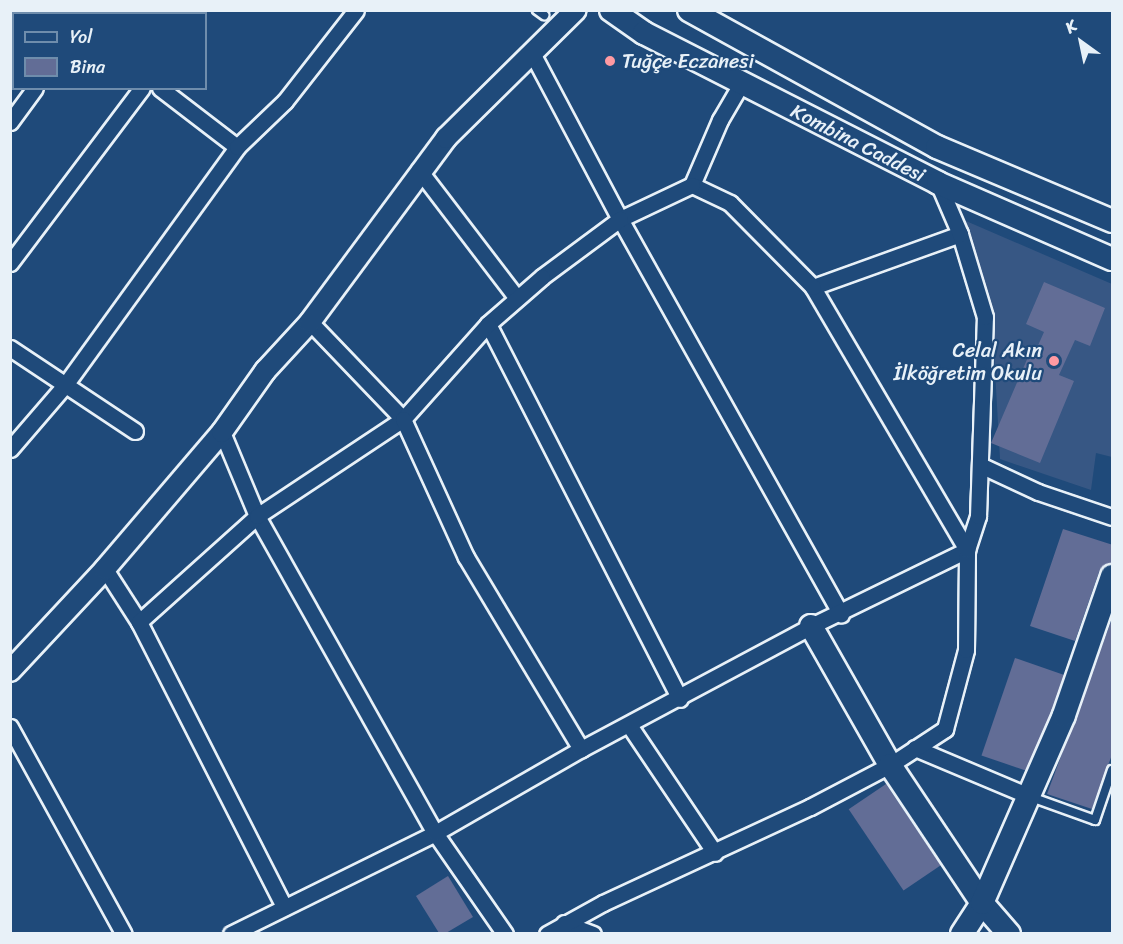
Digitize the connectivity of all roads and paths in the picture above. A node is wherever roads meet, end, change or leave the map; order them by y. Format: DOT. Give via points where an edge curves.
graph roads {
  1 [pos="356,10"];
  2 [pos="576,10"];
  3 [pos="611,10"];
  4 [pos="689,10"];
  5 [pos="532,53"];
  6 [pos="741,84"];
  7 [pos="33,90"];
  8 [pos="140,90"];
  9 [pos="163,90"];
  10 [pos="10,122"];
  11 [pos="237,147"];
  12 [pos="418,170"];
  13 [pos="938,183"];
  14 [pos="692,185"];
  15 [pos="620,219"];
  16 [pos="1113,221"];
  17 [pos="960,234"];
  18 [pos="1113,259"];
  19 [pos="10,263"];
  20 [pos="813,287"];
  21 [pos="517,298"];
  22 [pos="310,322"];
  23 [pos="488,324"];
  24 [pos="10,348"];
  25 [pos="64,385"];
  26 [pos="403,420"];
  27 [pos="135,431"];
  28 [pos="222,432"];
  29 [pos="10,449"];
  30 [pos="980,465"];
  31 [pos="257,516"];
  32 [pos="1113,517"];
  33 [pos="968,550"];
  34 [pos="105,569"];
  35 [pos="1113,576"];
  36 [pos="841,614"];
  37 [pos="139,622"];
  38 [pos="811,626"];
  39 [pos="10,671"];
  40 [pos="680,699"];
  41 [pos="629,725"];
  42 [pos="10,727"];
  43 [pos="915,748"];
  44 [pos="581,749"];
  45 [pos="890,765"];
  46 [pos="1113,770"];
  47 [pos="1029,796"];
  48 [pos="435,833"];
  49 [pos="715,854"];
  50 [pos="982,903"];
  51 [pos="285,907"];
  52 [pos="564,923"];
  53 [pos="124,933"];
  54 [pos="231,933"];
  55 [pos="505,933"];
  56 [pos="547,933"];
  57 [pos="594,933"];
  58 [pos="962,933"];
  59 [pos="1009,933"];
  1 -- 11 [label="street" via="285,101"];
  2 -- 5 [label="street"];
  3 -- 6 [label="main road, Kombina Caddesi" via="644,33"];
  4 -- 16 [label="main road, Kombina Caddesi" via="937,147"];
  5 -- 12 [label="street"];
  5 -- 15 [label="street"];
  6 -- 13 [label="main road, Kombina Caddesi"];
  6 -- 14 [label="street" via="720,120"];
  7 -- 10 [label="street"];
  8 -- 19 [label="street"];
  9 -- 11 [label="street"];
  11 -- 25 [label="street"];
  12 -- 21 [label="street"];
  12 -- 22 [label="street"];
  13 -- 17 [label="street"];
  13 -- 18 [label="main road, Kombina Caddesi"];
  14 -- 15 [label="street"];
  14 -- 20 [label="street" via="730,202"];
  15 -- 21 [label="street"];
  15 -- 36 [label="street"];
  17 -- 20 [label="street"];
  17 -- 30 [label="street" via="985,317"];
  20 -- 33 [label="street"];
  21 -- 23 [label="street"];
  22 -- 26 [label="street"];
  22 -- 28 [label="street" via="265,371"];
  23 -- 26 [label="street"];
  23 -- 40 [label="street"];
  24 -- 25 [label="street"];
  25 -- 27 [label="street"];
  25 -- 29 [label="street"];
  26 -- 31 [label="street"];
  26 -- 44 [label="street" via="466,557"];
  28 -- 31 [label="street"];
  28 -- 34 [label="street"];
  30 -- 32 [label="street" via="1038,492"];
  30 -- 33 [label="street" via="978,516"];
  31 -- 37 [label="street"];
  31 -- 48 [label="street"];
  33 -- 36 [label="street"];
  33 -- 43 [label="street" via="966,650 945,729"];
  34 -- 37 [label="street"];
  34 -- 39 [label="street"];
  35 -- 47 [label="main road" via="1064,716"];
  36 -- 38 [label="street"];
  37 -- 51 [label="street"];
  38 -- 40 [label="street"];
  38 -- 45 [label="main road"];
  40 -- 41 [label="street"];
  41 -- 44 [label="street"];
  41 -- 49 [label="street"];
  42 -- 53 [label="street"];
  43 -- 45 [label="street"];
  43 -- 47 [label="street"];
  44 -- 48 [label="street"];
  45 -- 49 [label="street"];
  45 -- 50 [label="main road"];
  46 -- 47 [label="lane" via="1095,820"];
  47 -- 50 [label="main road"];
  48 -- 51 [label="street"];
  48 -- 55 [label="street"];
  49 -- 52 [label="street"];
  50 -- 58 [label="main road"];
  50 -- 59 [label="main road"];
  51 -- 54 [label="street"];
  52 -- 56 [label="street"];
  52 -- 57 [label="street"];
}
